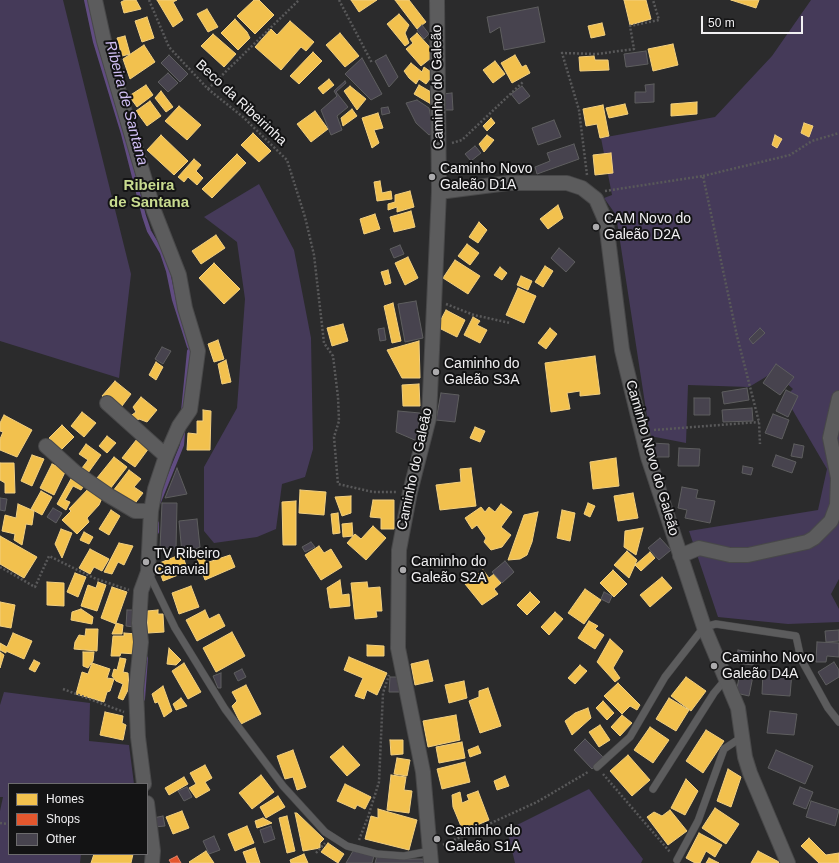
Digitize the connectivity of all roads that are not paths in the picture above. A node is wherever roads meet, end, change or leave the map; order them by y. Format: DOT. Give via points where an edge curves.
graph roads {
  1 [pos="95,0"];
  2 [pos="437,0"];
  3 [pos="439,192"];
  4 [pos="839,398"];
  5 [pos="107,403"];
  6 [pos="46,446"];
  7 [pos="166,456"];
  8 [pos="151,511"];
  9 [pos="680,556"];
  10 [pos="148,572"];
  11 [pos="704,627"];
  12 [pos="725,680"];
  13 [pos="839,722"];
  14 [pos="742,737"];
  15 [pos="597,767"];
  16 [pos="144,783"];
  17 [pos="653,789"];
  18 [pos="148,810"];
  19 [pos="431,857"];
  20 [pos="677,860"];
  21 [pos="152,863"];
  22 [pos="788,863"];
  1 -- 7 [label="street" via="104,41 154,211 179,275 185,308 198,351 190,410 179,426"];
  2 -- 3 [label="street, Caminho do Galeão"];
  3 -- 9 [label="street, Caminho Novo do Galeão" via="508,183 567,183 582,188 596,200 606,222 622,350 648,457"];
  3 -- 19 [label="street, Caminho do Galeão" via="429,418 410,492 399,550 398,654 423,772"];
  4 -- 9 [label="street" via="830,438 838,478 836,514 814,538 807,542 748,554 730,554 699,548"];
  5 -- 7 [label="street"];
  6 -- 8 [label="street" via="75,472 108,495 135,511"];
  7 -- 8 [label="street"];
  8 -- 10 [label="street"];
  9 -- 11 [label="street, Caminho Novo do Galeão"];
  10 -- 16 [label="street" via="141,593 141,642 136,690"];
  10 -- 19 [label="lane" via="175,628 226,709 283,786 329,835 347,846 377,854"];
  11 -- 12 [label="street, Caminho Novo do Galeão"];
  11 -- 13 [label="lane" via="716,624 796,636 800,659"];
  11 -- 15 [label="lane" via="665,677 630,737"];
  12 -- 14 [label="street, Caminho Novo do Galeão" via="738,708"];
  12 -- 17 [label="lane" via="714,692"];
  14 -- 20 [label="lane" via="724,749 698,821"];
  14 -- 22 [label="street, Caminho Novo do Galeão" via="750,773"];
  18 -- 21 [label="street" via="154,851"];
}
